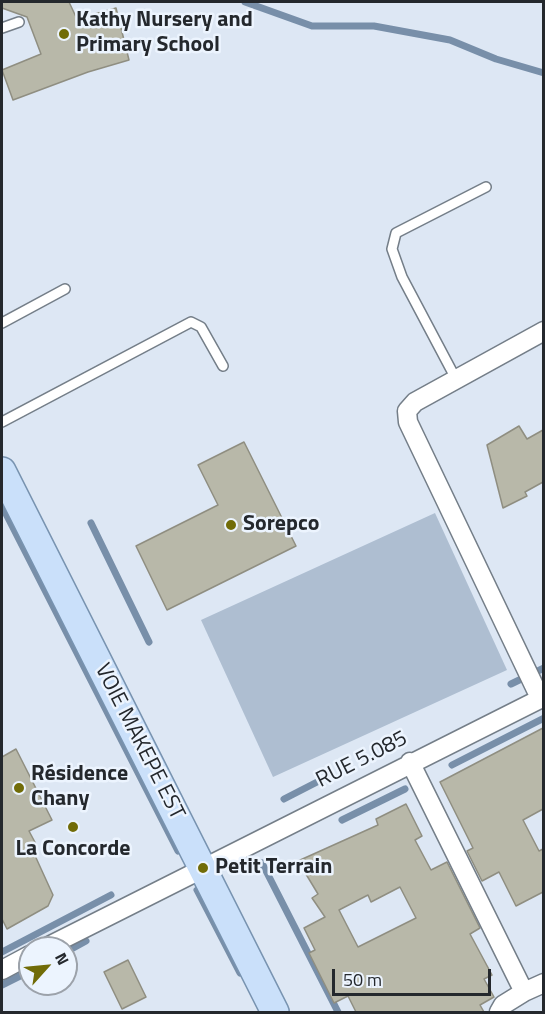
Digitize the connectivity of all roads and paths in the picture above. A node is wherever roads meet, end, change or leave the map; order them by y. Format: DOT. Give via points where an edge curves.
graph roads {
  1 [pos="19,22"];
  2 [pos="2,28"];
  3 [pos="486,187"];
  4 [pos="65,290"];
  5 [pos="2,323"];
  6 [pos="543,331"];
  7 [pos="223,366"];
  8 [pos="456,379"];
  9 [pos="2,422"];
  10 [pos="2,471"];
  11 [pos="542,698"];
  12 [pos="410,762"];
  13 [pos="202,868"];
  14 [pos="69,936"];
  15 [pos="18,962"];
  16 [pos="2,970"];
  17 [pos="543,983"];
  18 [pos="524,992"];
  19 [pos="275,1012"];
  20 [pos="499,1012"];
  1 -- 2 [label="lane"];
  3 -- 8 [label="lane" via="396,233 392,249"];
  4 -- 5 [label="lane"];
  6 -- 8 [label="street"];
  7 -- 9 [label="lane" via="201,327 191,322"];
  8 -- 11 [label="street" via="415,402 407,411 408,422"];
  10 -- 13 [label="main road, VOIE MAKEPE EST"];
  11 -- 12 [label="street, RUE 5.085"];
  12 -- 13 [label="street, RUE 5.085"];
  12 -- 18 [label="street"];
  13 -- 14 [label="street, RUE 5.085"];
  13 -- 19 [label="main road, VOIE MAKEPE EST"];
  15 -- 16 [label="street"];
  17 -- 18 [label="street"];
  18 -- 20 [label="street"];
}
